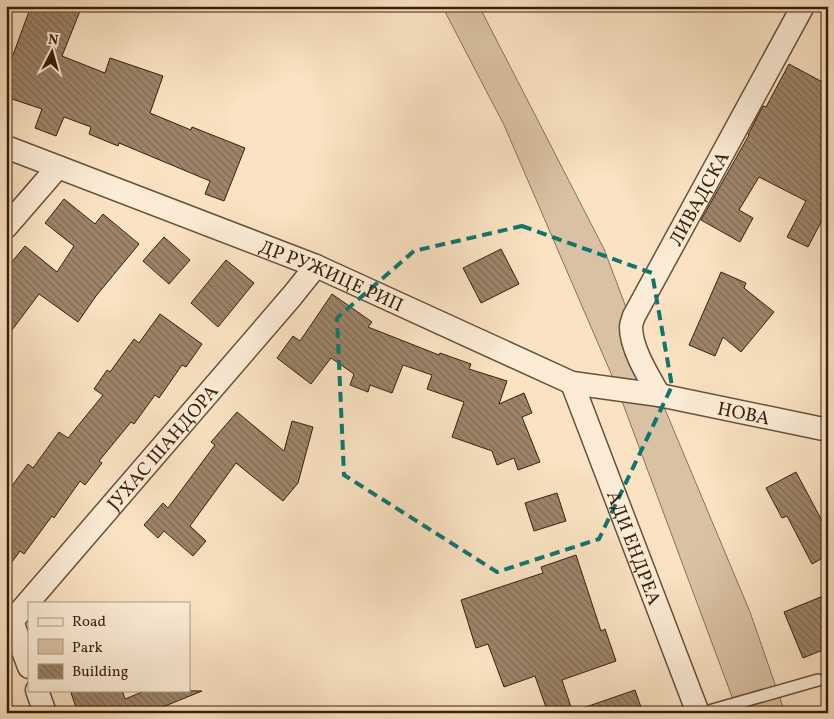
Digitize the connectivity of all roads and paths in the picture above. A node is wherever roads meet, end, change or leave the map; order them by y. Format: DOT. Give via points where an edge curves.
graph roads {
  1 [pos="803,6"];
  2 [pos="6,147"];
  3 [pos="58,166"];
  4 [pos="6,227"];
  5 [pos="316,266"];
  6 [pos="572,383"];
  7 [pos="659,395"];
  8 [pos="828,430"];
  9 [pos="9,624"];
  10 [pos="28,665"];
  11 [pos="818,680"];
  12 [pos="38,692"];
  13 [pos="45,713"];
  14 [pos="700,713"];
  1 -- 7 [label="street, ЛИВАДСКА" via="634,316 631,327 633,339"];
  2 -- 3 [label="street, ДР РУЖИЦЕ РИП"];
  3 -- 4 [label="street"];
  3 -- 5 [label="street, ДР РУЖИЦЕ РИП"];
  5 -- 6 [label="street, ДР РУЖИЦЕ РИП"];
  5 -- 9 [label="street, ЈУХАС ШАНДОРА"];
  6 -- 7 [label="street, ДР РУЖИЦЕ РИП"];
  6 -- 14 [label="street, АДИ ЕНДРЕА"];
  7 -- 8 [label="street, НОВА"];
  9 -- 10 [label="street"];
  11 -- 14 [label="lane"];
  12 -- 13 [label="street"];
}
